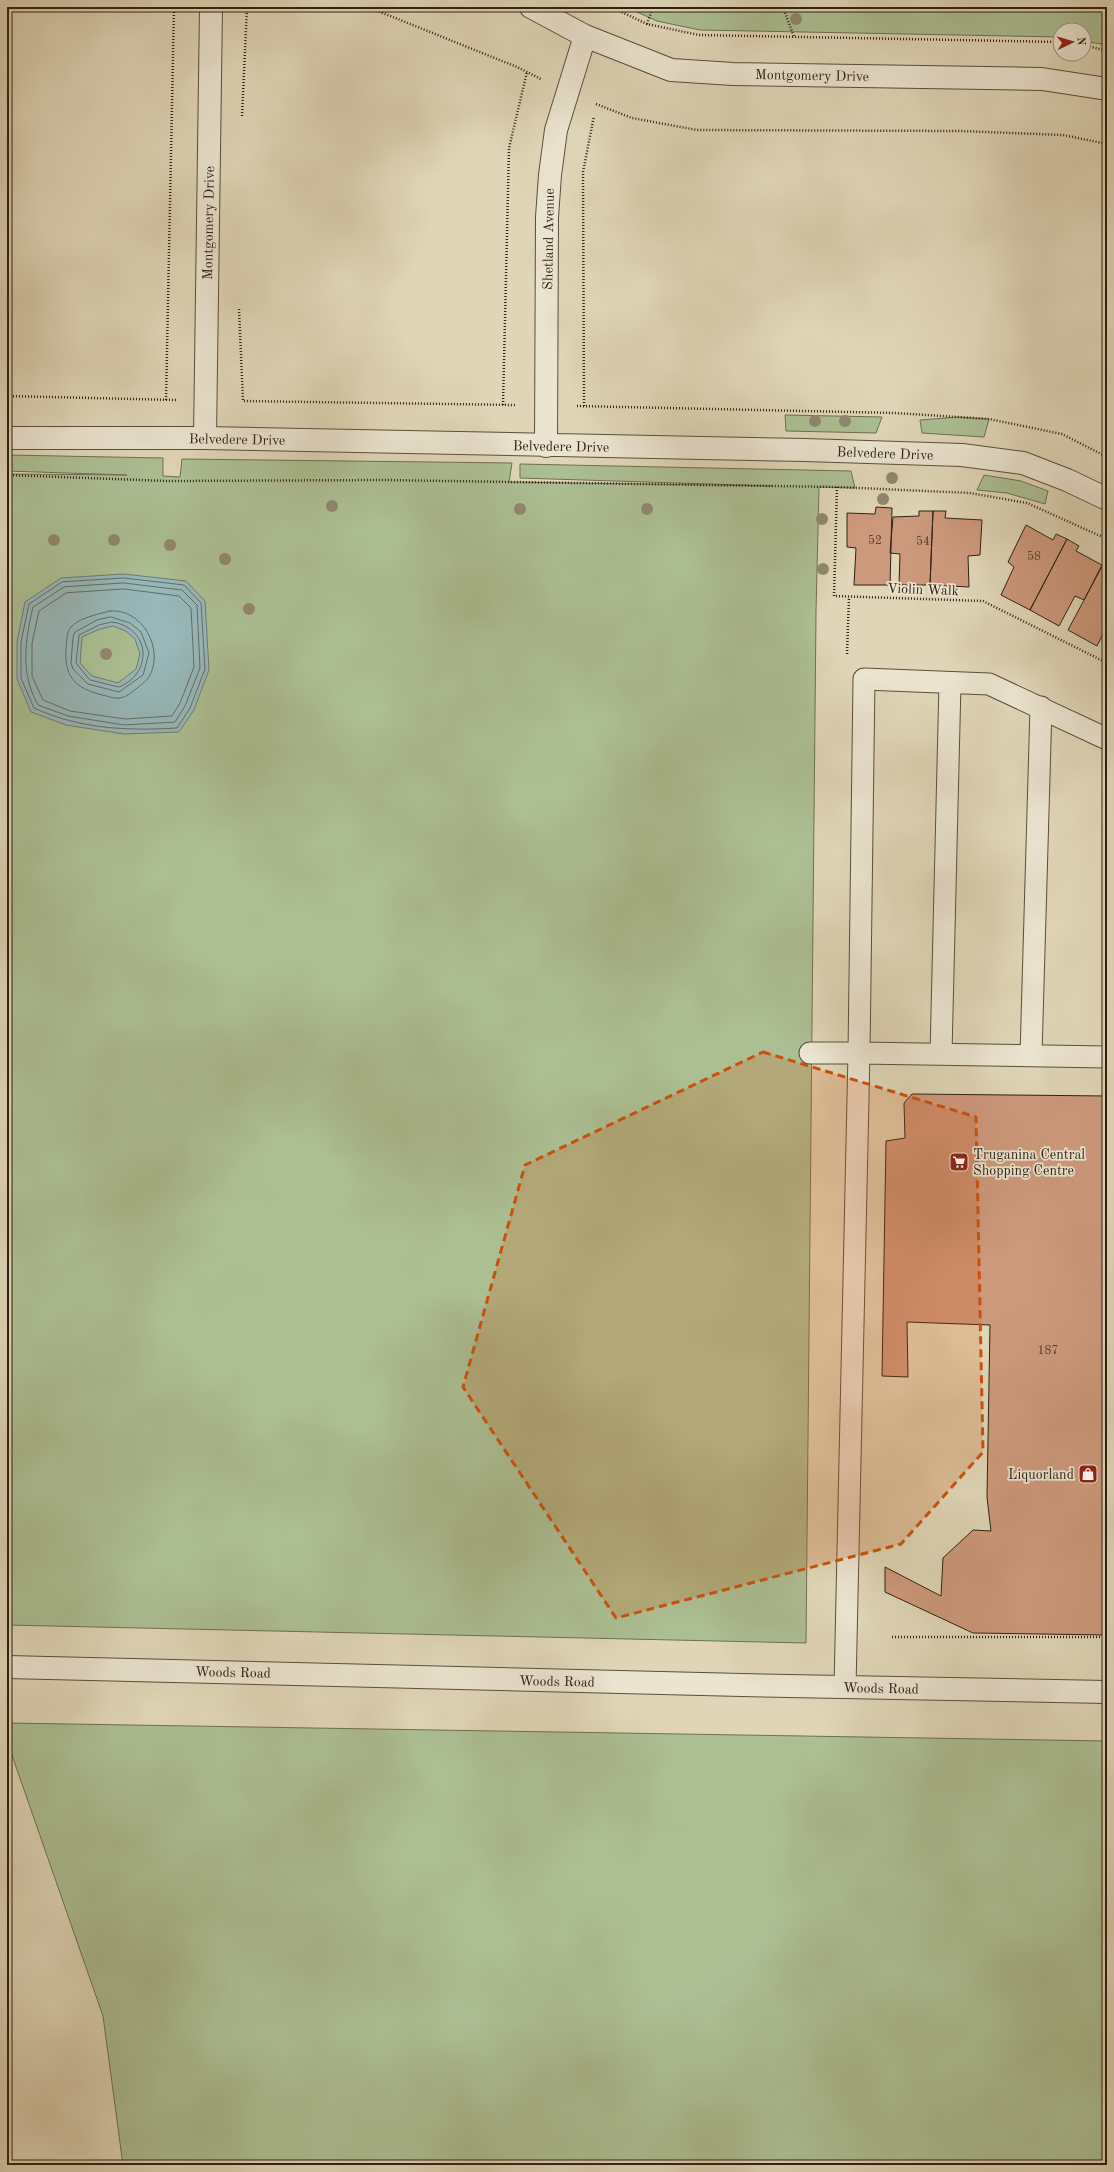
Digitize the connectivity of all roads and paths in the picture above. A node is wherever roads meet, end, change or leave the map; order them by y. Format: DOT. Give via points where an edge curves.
graph roads {
  1 [pos="174,7"];
  2 [pos="211,7"];
  3 [pos="531,7"];
  4 [pos="611,7"];
  5 [pos="653,7"];
  6 [pos="783,7"];
  7 [pos="646,24"];
  8 [pos="585,36"];
  9 [pos="794,37"];
  10 [pos="1052,42"];
  11 [pos="1092,47"];
  12 [pos="1107,51"];
  13 [pos="527,72"];
  14 [pos="1107,89"];
  15 [pos="596,104"];
  16 [pos="7,396"];
  17 [pos="166,400"];
  18 [pos="205,401"];
  19 [pos="243,401"];
  20 [pos="503,405"];
  21 [pos="584,406"];
  22 [pos="7,438"];
  23 [pos="205,438"];
  24 [pos="546,446"];
  25 [pos="7,475"];
  26 [pos="837,487"];
  27 [pos="1107,500"];
  28 [pos="1107,539"];
  29 [pos="849,597"];
  30 [pos="847,655"];
  31 [pos="1107,663"];
  32 [pos="950,682"];
  33 [pos="1041,707"];
  34 [pos="1107,739"];
  35 [pos="810,1053"];
  36 [pos="859,1053"];
  37 [pos="941,1054"];
  38 [pos="1031,1055"];
  39 [pos="1107,1057"];
  40 [pos="892,1637"];
  41 [pos="1107,1637"];
  42 [pos="7,1666"];
  43 [pos="845,1687"];
  44 [pos="1107,1692"];
  1 -- 17 [label="path"];
  2 -- 18 [label="street, Montgomery Drive"];
  3 -- 8 [label="street, Montgomery Drive"];
  4 -- 7 [label="path"];
  5 -- 7 [label="path"];
  6 -- 9 [label="path"];
  7 -- 9 [label="path" via="699,35"];
  8 -- 14 [label="street, Montgomery Drive" via="671,70 732,74 1042,79"];
  8 -- 24 [label="street, Shetland Avenue" via="556,130 550,174 547,217"];
  9 -- 10 [label="path"];
  11 -- 12 [label="path"];
  13 -- 20 [label="path" via="509,148"];
  15 -- 21 [label="path" via="583,172"];
  16 -- 17 [label="path"];
  17 -- 18 [label="path"];
  18 -- 19 [label="path"];
  18 -- 23 [label="street, Montgomery Drive"];
  22 -- 23 [label="street, Belvedere Drive"];
  23 -- 24 [label="street, Belvedere Drive"];
  24 -- 27 [label="street, Belvedere Drive" via="962,455 1023,464 1067,480"];
  25 -- 26 [label="path" via="167,481 384,480"];
  26 -- 28 [label="path" via="970,494 1027,503"];
  26 -- 29 [label="path, Violin Walk" via="834,596"];
  29 -- 30 [label="path"];
  29 -- 31 [label="path, Violin Walk" via="983,601"];
  32 -- 33 [label="lane" via="989,684"];
  32 -- 36 [label="lane" via="864,679"];
  32 -- 37 [label="lane"];
  33 -- 34 [label="lane"];
  33 -- 38 [label="lane"];
  35 -- 36 [label="lane"];
  36 -- 37 [label="lane"];
  36 -- 43 [label="lane"];
  37 -- 38 [label="lane"];
  38 -- 39 [label="lane"];
  40 -- 41 [label="path"];
  42 -- 43 [label="street, Woods Road"];
  43 -- 44 [label="street, Woods Road"];
}
